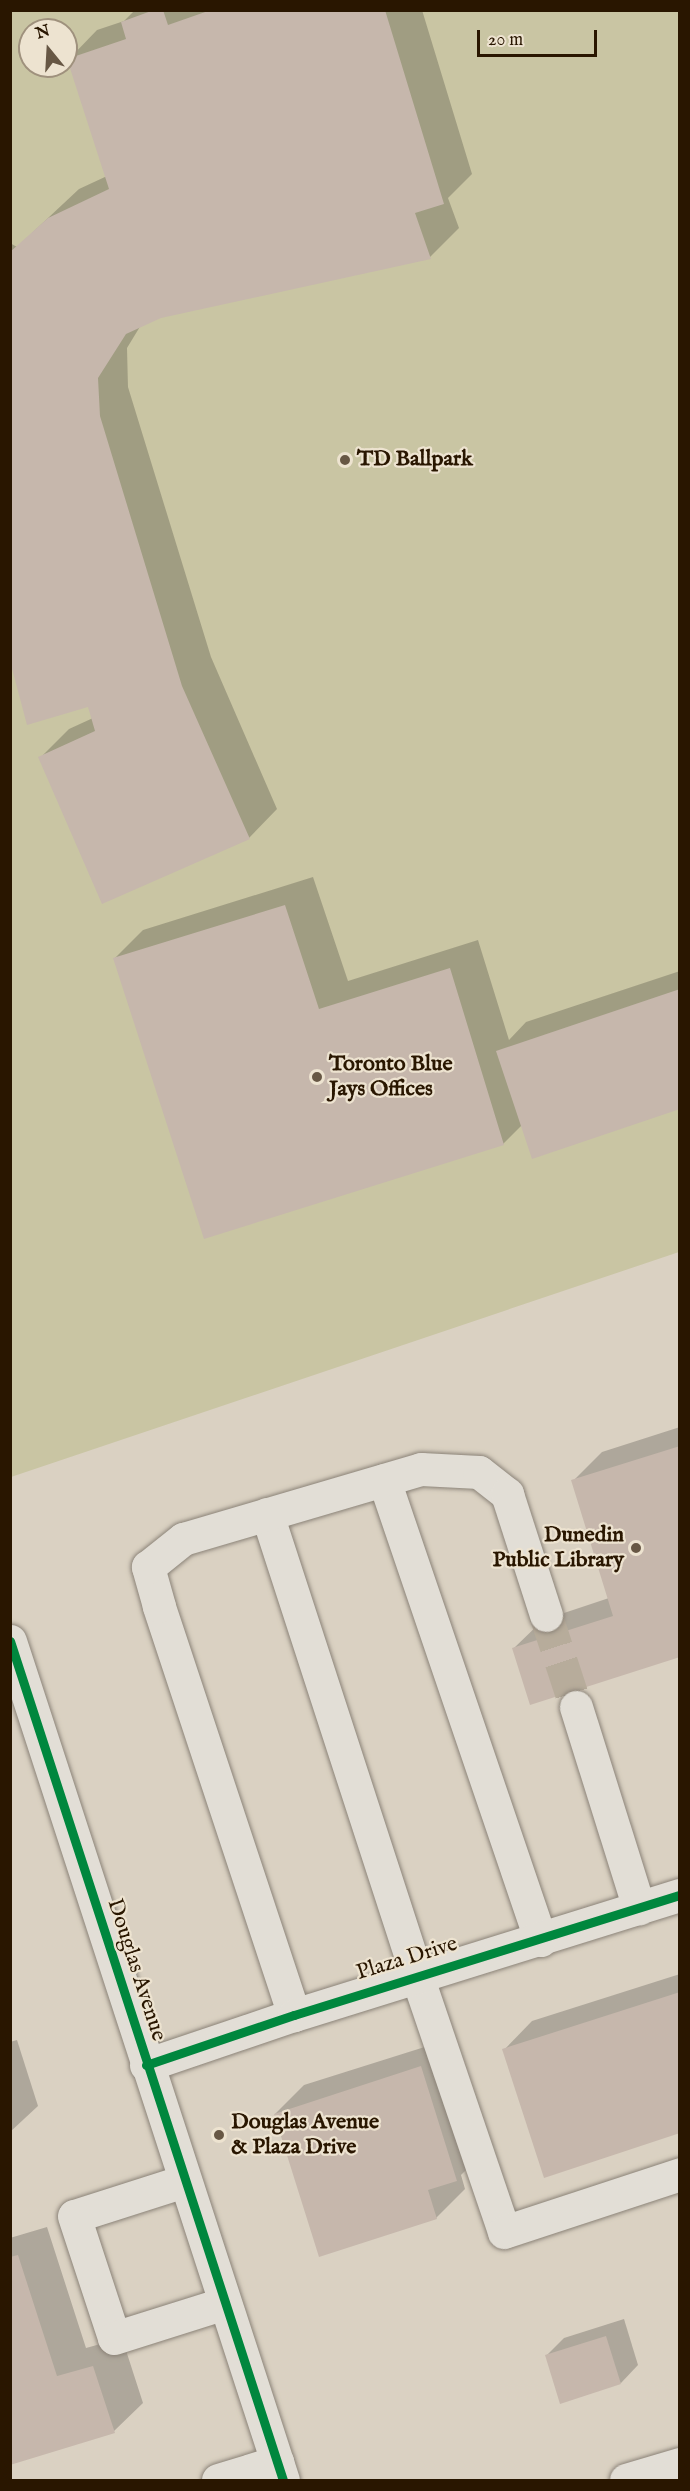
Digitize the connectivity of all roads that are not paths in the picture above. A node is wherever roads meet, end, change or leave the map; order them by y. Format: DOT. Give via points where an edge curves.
graph roads {
  1 [pos="384,1480"];
  2 [pos="267,1514"];
  3 [pos="546,1615"];
  4 [pos="10,1641"];
  5 [pos="576,1707"];
  6 [pos="680,1895"];
  7 [pos="639,1908"];
  8 [pos="541,1940"];
  9 [pos="417,1976"];
  10 [pos="294,2015"];
  11 [pos="146,2065"];
  12 [pos="680,2174"];
  13 [pos="184,2181"];
  14 [pos="225,2303"];
  15 [pos="680,2464"];
  16 [pos="280,2471"];
  17 [pos="218,2481"];
  18 [pos="626,2481"];
  1 -- 2 [label="street"];
  1 -- 3 [label="street" via="421,1469 479,1472 507,1494"];
  1 -- 8 [label="street"];
  2 -- 9 [label="street"];
  2 -- 10 [label="street" via="183,1539 148,1567"];
  4 -- 11 [label="street, Douglas Avenue"];
  5 -- 7 [label="street"];
  6 -- 7 [label="street, Plaza Drive"];
  7 -- 8 [label="street, Plaza Drive"];
  8 -- 9 [label="street, Plaza Drive"];
  9 -- 10 [label="street, Plaza Drive"];
  9 -- 12 [label="street" via="504,2232"];
  10 -- 11 [label="street, Plaza Drive"];
  11 -- 13 [label="street, Douglas Avenue"];
  13 -- 14 [label="street, Douglas Avenue"];
  13 -- 14 [label="street" via="74,2216 114,2338"];
  14 -- 16 [label="street, Douglas Avenue"];
  15 -- 18 [label="street"];
  16 -- 17 [label="street"];
}
